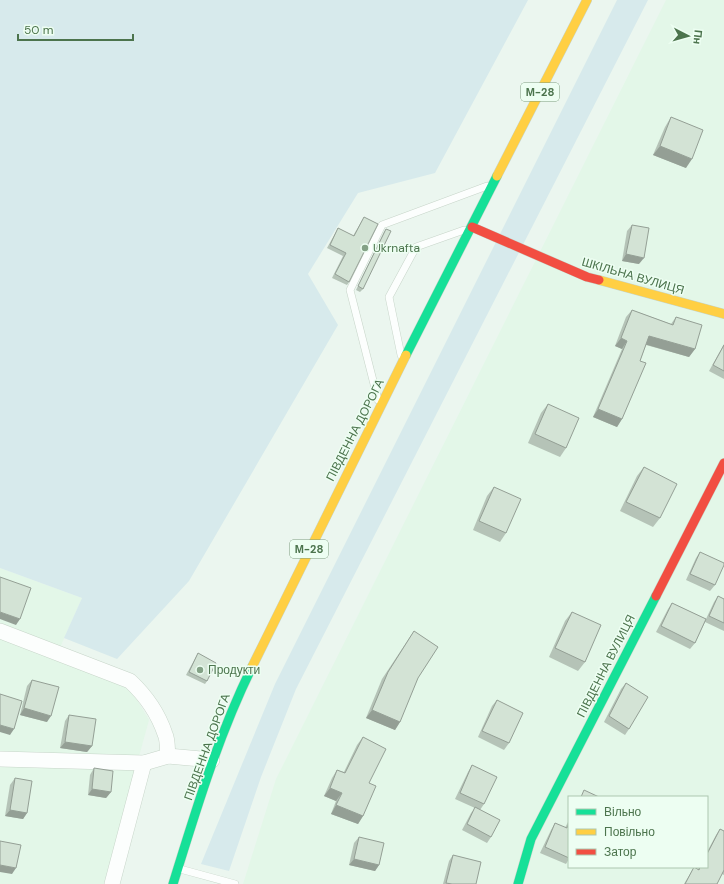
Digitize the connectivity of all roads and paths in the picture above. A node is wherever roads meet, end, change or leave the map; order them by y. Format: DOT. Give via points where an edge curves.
graph roads {
  1 [pos="587,0"];
  2 [pos="493,184"];
  3 [pos="472,227"];
  4 [pos="724,314"];
  5 [pos="402,363"];
  6 [pos="380,407"];
  7 [pos="724,463"];
  8 [pos="0,631"];
  9 [pos="168,756"];
  10 [pos="0,758"];
  11 [pos="212,760"];
  12 [pos="144,763"];
  13 [pos="178,869"];
  14 [pos="112,884"];
  15 [pos="173,884"];
  16 [pos="235,884"];
  17 [pos="518,884"];
  1 -- 2 [label="main road, ПІВДЕННА ДОРОГА / М-28"];
  2 -- 3 [label="main road, ПІВДЕННА ДОРОГА / М-28"];
  2 -- 6 [label="lane" via="382,225 350,290"];
  3 -- 4 [label="main road, ШКІЛЬНА ВУЛИЦЯ" via="587,277"];
  3 -- 5 [label="main road, ПІВДЕННА ДОРОГА / М-28"];
  3 -- 5 [label="lane" via="416,247 389,297"];
  5 -- 6 [label="main road, ПІВДЕННА ДОРОГА / М-28"];
  6 -- 11 [label="main road, ПІВДЕННА ДОРОГА / М-28" via="240,691"];
  7 -- 17 [label="main road, ПІВДЕННА ВУЛИЦЯ" via="530,839"];
  8 -- 9 [label="street" via="130,681 141,691 153,709 166,735"];
  9 -- 11 [label="street"];
  9 -- 12 [label="street"];
  10 -- 12 [label="street"];
  11 -- 13 [label="main road, ПІВДЕННА ДОРОГА / М-28"];
  12 -- 14 [label="street"];
  13 -- 15 [label="main road, ПІВДЕННА ДОРОГА / М-28"];
  13 -- 16 [label="lane"];
}
